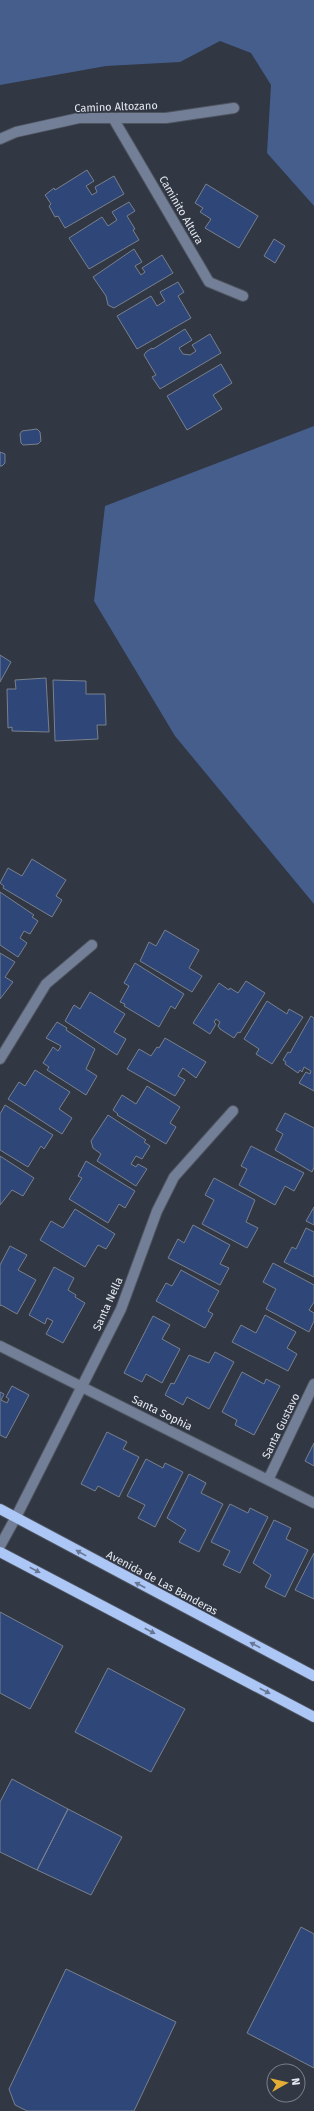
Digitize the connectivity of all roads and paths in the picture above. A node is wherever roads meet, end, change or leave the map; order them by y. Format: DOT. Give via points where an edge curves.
graph roads {
  1 [pos="234,108"];
  2 [pos="113,118"];
  3 [pos="0,139"];
  4 [pos="243,296"];
  5 [pos="92,945"];
  6 [pos="0,1059"];
  7 [pos="233,1111"];
  8 [pos="0,1346"];
  9 [pos="314,1384"];
  10 [pos="81,1387"];
  11 [pos="269,1478"];
  12 [pos="314,1503"];
  13 [pos="0,1509"];
  14 [pos="16,1517"];
  15 [pos="0,1546"];
  16 [pos="0,1552"];
  17 [pos="314,1676"];
  18 [pos="314,1717"];
  1 -- 2 [label="street, Camino Altozano" via="166,118"];
  2 -- 3 [label="street, Camino Altozano" via="79,118 16,132"];
  2 -- 4 [label="street, Caminito Altura" via="209,282"];
  5 -- 6 [label="street" via="46,984"];
  7 -- 10 [label="street, Santa Nella" via="174,1177 157,1211 121,1309"];
  8 -- 10 [label="street, Santa Sophia"];
  9 -- 11 [label="street, Santa Gustavo"];
  10 -- 11 [label="street, Santa Sophia"];
  10 -- 14 [label="street, Santa Nella"];
  11 -- 12 [label="street, Santa Sophia"];
  13 -- 14 [label="main road, Avenida de Las Banderas"];
  14 -- 15 [label="street, Santa Nella"];
  17 -- 14 [label="main road, Avenida de Las Banderas, one-way"];
  16 -- 18 [label="main road, one-way"];
}
